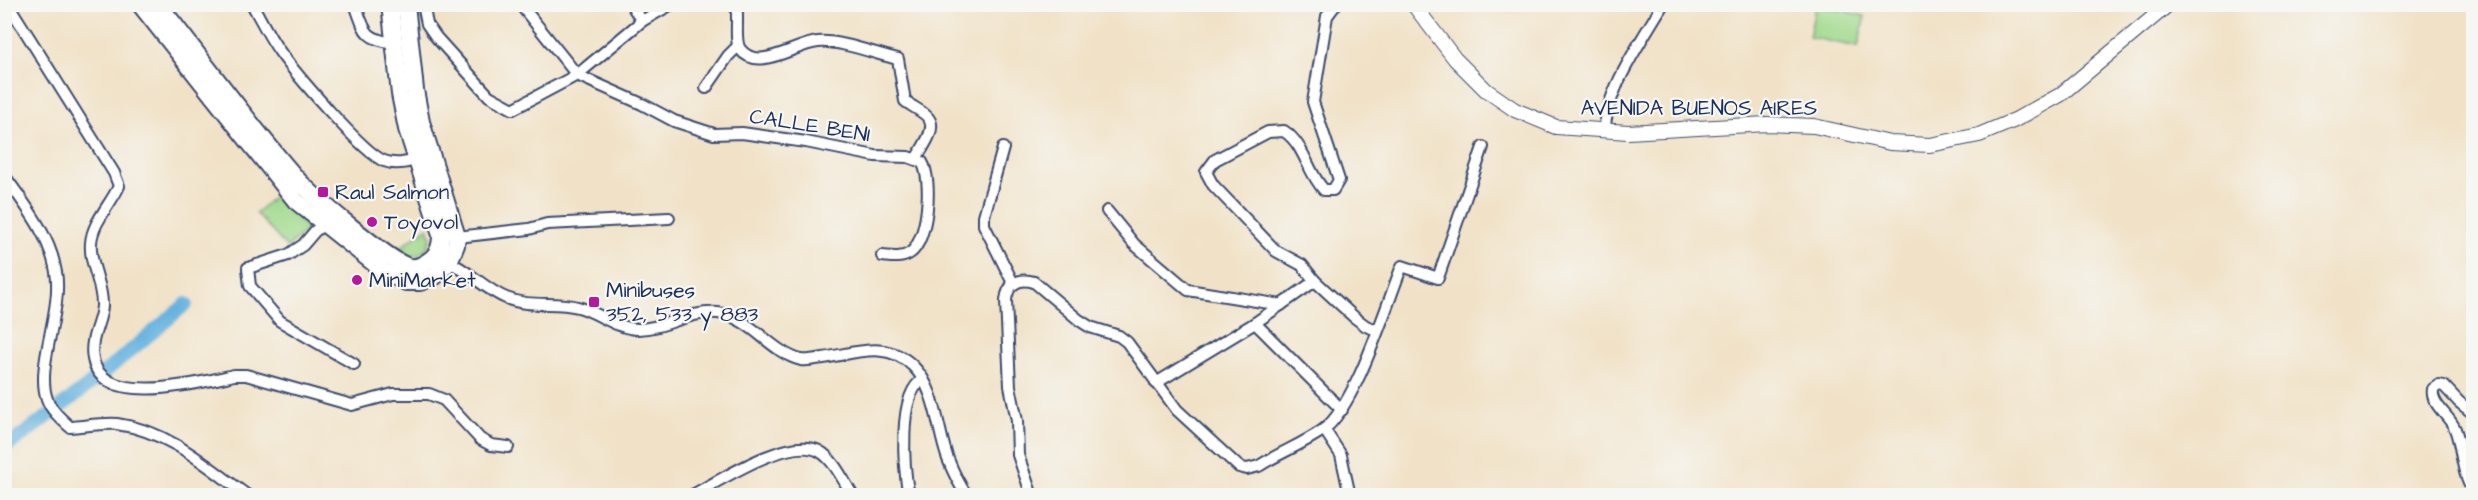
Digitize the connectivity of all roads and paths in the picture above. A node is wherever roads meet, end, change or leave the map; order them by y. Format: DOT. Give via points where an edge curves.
graph roads {
  1 [pos="8,4"];
  2 [pos="140,4"];
  3 [pos="159,4"];
  4 [pos="252,4"];
  5 [pos="356,4"];
  6 [pos="390,4"];
  7 [pos="406,4"];
  8 [pos="423,4"];
  9 [pos="520,4"];
  10 [pos="631,4"];
  11 [pos="672,4"];
  12 [pos="736,4"];
  13 [pos="1336,4"];
  14 [pos="1413,4"];
  15 [pos="1663,4"];
  16 [pos="2169,4"];
  17 [pos="642,21"];
  18 [pos="401,42"];
  19 [pos="738,46"];
  20 [pos="577,75"];
  21 [pos="706,88"];
  22 [pos="1605,131"];
  23 [pos="1483,147"];
  24 [pos="1003,148"];
  25 [pos="423,158"];
  26 [pos="916,159"];
  27 [pos="4,175"];
  28 [pos="1107,211"];
  29 [pos="669,218"];
  30 [pos="330,219"];
  31 [pos="457,237"];
  32 [pos="882,256"];
  33 [pos="442,259"];
  34 [pos="1315,281"];
  35 [pos="1013,283"];
  36 [pos="1281,305"];
  37 [pos="1255,323"];
  38 [pos="1377,330"];
  39 [pos="354,364"];
  40 [pos="923,380"];
  41 [pos="1156,383"];
  42 [pos="1342,410"];
  43 [pos="2474,414"];
  44 [pos="1324,429"];
  45 [pos="508,447"];
  46 [pos="2474,492"];
  47 [pos="248,495"];
  48 [pos="691,495"];
  49 [pos="853,495"];
  50 [pos="909,495"];
  51 [pos="966,495"];
  52 [pos="1032,495"];
  53 [pos="1350,495"];
  1 -- 45 [label="street" via="119,186 90,241 102,307 93,345 96,368 106,379 117,386 159,388 246,375 352,405 393,394 429,394 444,400 480,440"];
  2 -- 30 [label="main road" via="296,201"];
  3 -- 30 [label="main road"];
  4 -- 25 [label="street" via="280,52 362,143 388,162 398,164"];
  5 -- 18 [label="street" via="370,36"];
  6 -- 18 [label="main road"];
  7 -- 18 [label="main road"];
  8 -- 20 [label="street" via="427,24 436,37 489,96 513,109"];
  9 -- 20 [label="street"];
  10 -- 17 [label="street"];
  11 -- 17 [label="street"];
  12 -- 19 [label="street"];
  13 -- 34 [label="street" via="1327,16 1313,102 1339,180 1334,190 1324,190 1317,182 1299,146 1284,131 1268,132 1215,160 1206,172 1213,185 1276,251 1302,265"];
  14 -- 22 [label="street, AVENIDA BUENOS AIRES" via="1455,59 1486,90 1515,110 1556,127"];
  15 -- 22 [label="street" via="1622,78 1609,107"];
  16 -- 22 [label="street, AVENIDA BUENOS AIRES" via="2060,95 2015,120 1956,141 1930,145 1890,142 1814,126 1767,124"];
  17 -- 20 [label="street"];
  18 -- 25 [label="main road" via="400,94"];
  19 -- 21 [label="street"];
  19 -- 26 [label="street" via="753,58 771,57 818,42 898,59 906,101 928,117 931,124 930,134"];
  20 -- 26 [label="street, CALLE BENI" via="674,121 714,134 742,134"];
  23 -- 38 [label="street" via="1438,278 1402,266"];
  24 -- 35 [label="street" via="984,225"];
  25 -- 31 [label="main road"];
  25 -- 33 [label="main road" via="441,235"];
  26 -- 32 [label="street" via="925,166 928,190 918,245 901,257"];
  27 -- 47 [label="street" via="39,226 54,262 58,290 45,369 47,398 52,408 70,427 115,424 165,439 194,454"];
  28 -- 36 [label="street" via="1134,244 1188,291"];
  29 -- 31 [label="street" via="548,224"];
  30 -- 33 [label="main road" via="385,272 406,282 428,279"];
  30 -- 39 [label="street" via="288,255 248,268 250,286 280,321"];
  31 -- 33 [label="main road" via="453,254"];
  33 -- 40 [label="street" via="505,298 528,305 579,308 638,329 718,313 730,316 802,360 892,351 915,368"];
  34 -- 36 [label="street"];
  34 -- 38 [label="street" via="1366,326"];
  35 -- 41 [label="street" via="1026,279 1034,282 1090,327 1119,336"];
  35 -- 52 [label="street" via="1006,301 1010,386 1018,455"];
  36 -- 37 [label="street"];
  37 -- 41 [label="street"];
  37 -- 42 [label="street"];
  38 -- 42 [label="street"];
  40 -- 50 [label="street" via="912,392 906,420 905,477"];
  40 -- 51 [label="street" via="948,459"];
  41 -- 44 [label="street" via="1177,410 1239,467 1259,466"];
  42 -- 44 [label="street"];
  43 -- 46 [label="street" via="2444,386 2433,389 2436,403 2455,429 2466,477"];
  44 -- 53 [label="street" via="1341,455"];
  48 -- 49 [label="street" via="770,454 794,449 823,453"];
}
